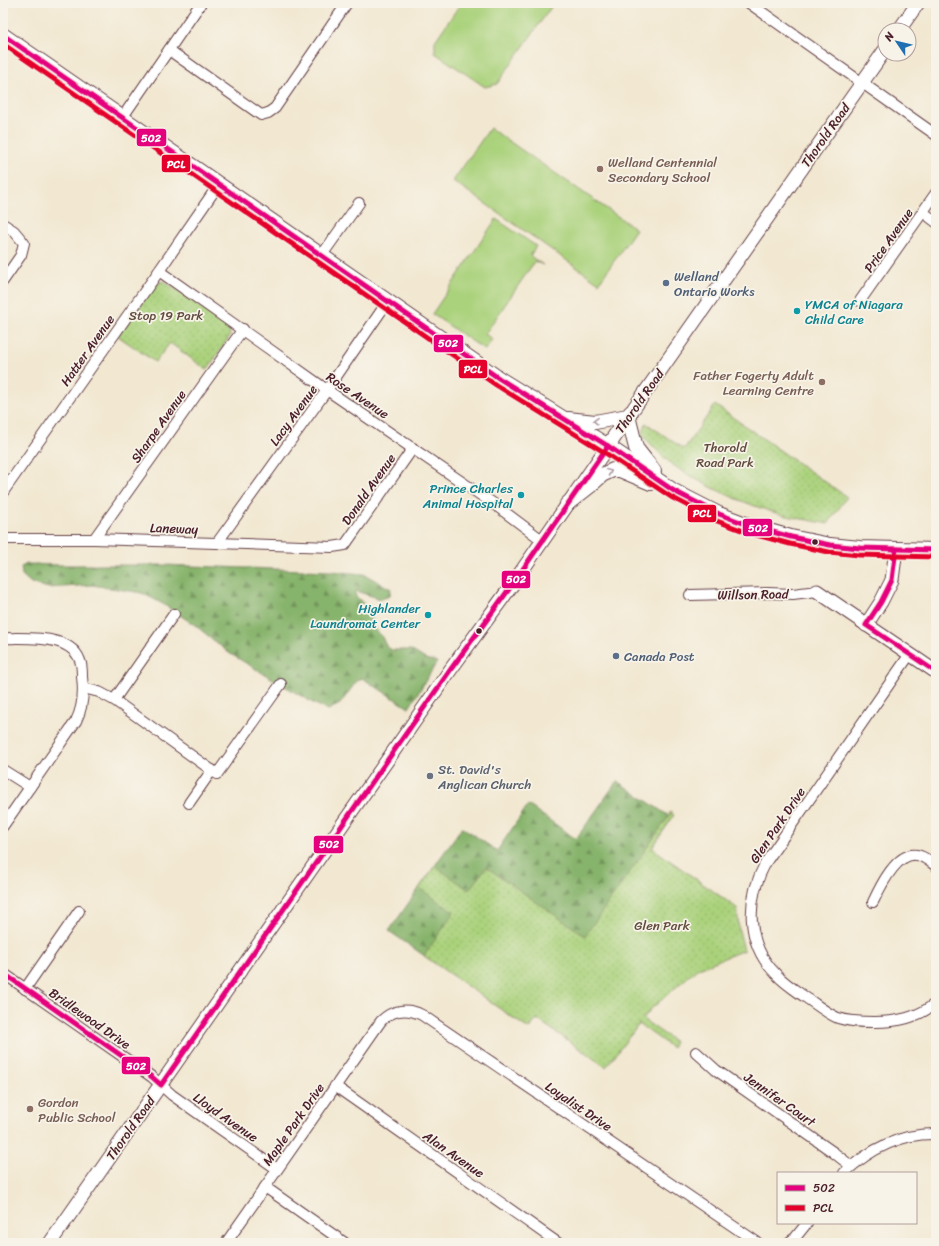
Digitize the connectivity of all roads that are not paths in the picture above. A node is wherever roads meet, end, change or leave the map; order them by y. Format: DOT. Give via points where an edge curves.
graph roads {
  1 [pos="201,3"];
  2 [pos="346,3"];
  3 [pos="749,3"];
  4 [pos="918,3"];
  5 [pos="905,22"];
  6 [pos="3,35"];
  7 [pos="169,50"];
  8 [pos="877,61"];
  9 [pos="862,83"];
  10 [pos="122,118"];
  11 [pos="936,135"];
  12 [pos="219,184"];
  13 [pos="936,193"];
  14 [pos="359,203"];
  15 [pos="923,212"];
  16 [pos="936,222"];
  17 [pos="3,224"];
  18 [pos="322,255"];
  19 [pos="159,271"];
  20 [pos="3,281"];
  21 [pos="388,301"];
  22 [pos="860,301"];
  23 [pos="243,329"];
  24 [pos="327,390"];
  25 [pos="631,412"];
  26 [pos="564,419"];
  27 [pos="608,446"];
  28 [pos="413,448"];
  29 [pos="674,491"];
  30 [pos="3,492"];
  31 [pos="567,504"];
  32 [pos="3,539"];
  33 [pos="94,539"];
  34 [pos="542,540"];
  35 [pos="217,543"];
  36 [pos="345,545"];
  37 [pos="896,550"];
  38 [pos="936,550"];
  39 [pos="817,592"];
  40 [pos="690,596"];
  41 [pos="174,614"];
  42 [pos="866,625"];
  43 [pos="3,638"];
  44 [pos="910,654"];
  45 [pos="936,672"];
  46 [pos="281,684"];
  47 [pos="83,688"];
  48 [pos="114,700"];
  49 [pos="3,770"];
  50 [pos="212,770"];
  51 [pos="30,787"];
  52 [pos="189,803"];
  53 [pos="3,826"];
  54 [pos="936,866"];
  55 [pos="873,902"];
  56 [pos="79,911"];
  57 [pos="3,973"];
  58 [pos="25,989"];
  59 [pos="936,1003"];
  60 [pos="382,1021"];
  61 [pos="696,1052"];
  62 [pos="161,1085"];
  63 [pos="335,1086"];
  64 [pos="936,1134"];
  65 [pos="277,1169"];
  66 [pos="848,1170"];
  67 [pos="265,1187"];
  68 [pos="806,1224"];
  69 [pos="543,1239"];
  70 [pos="50,1243"];
  71 [pos="226,1243"];
  72 [pos="345,1243"];
  73 [pos="558,1243"];
  74 [pos="758,1243"];
  75 [pos="788,1243"];
  1 -- 7 [label="street"];
  2 -- 7 [label="street" via="275,108 261,115"];
  3 -- 9 [label="street"];
  4 -- 5 [label="street"];
  6 -- 10 [label="main road"];
  7 -- 10 [label="street"];
  8 -- 9 [label="street, Thorold Road"];
  9 -- 11 [label="street"];
  9 -- 25 [label="street, Thorold Road"];
  10 -- 12 [label="main road"];
  12 -- 18 [label="main road"];
  12 -- 19 [label="street, Hatter Avenue"];
  13 -- 15 [label="street, Price Avenue"];
  14 -- 18 [label="street"];
  15 -- 16 [label="street"];
  15 -- 22 [label="street, Price Avenue"];
  17 -- 20 [label="street" via="14,231 24,243 21,255"];
  18 -- 21 [label="main road"];
  19 -- 23 [label="street, Rose Avenue"];
  19 -- 30 [label="street, Hatter Avenue"];
  21 -- 24 [label="street, Lacy Avenue"];
  21 -- 26 [label="main road"];
  23 -- 24 [label="street, Rose Avenue"];
  23 -- 33 [label="street, Sharpe Avenue"];
  24 -- 28 [label="street, Rose Avenue"];
  24 -- 35 [label="street, Lacy Avenue"];
  25 -- 26 [label="main road, one-way" via="596,422"];
  25 -- 27 [label="main road, Thorold Road"];
  25 -- 29 [label="main road" via="632,435 638,452"];
  26 -- 27 [label="main road"];
  27 -- 29 [label="main road"];
  27 -- 31 [label="street, Thorold Road"];
  28 -- 34 [label="street, Rose Avenue"];
  28 -- 36 [label="street, Donald Avenue"];
  31 -- 29 [label="main road, one-way" via="602,475 613,470 620,470"];
  29 -- 37 [label="main road" via="719,514 790,538 830,545"];
  31 -- 34 [label="street, Thorold Road"];
  32 -- 33 [label="street, Laneway"];
  33 -- 35 [label="street, Laneway"];
  34 -- 62 [label="street, Thorold Road"];
  35 -- 36 [label="street, Laneway" via="332,547"];
  37 -- 38 [label="main road"];
  37 -- 42 [label="street" via="892,580"];
  39 -- 40 [label="street, Willson Road"];
  39 -- 42 [label="street"];
  41 -- 48 [label="street"];
  42 -- 44 [label="street"];
  43 -- 47 [label="street" via="54,640 66,644 81,663"];
  44 -- 45 [label="street"];
  44 -- 59 [label="street, Glen Park Drive" via="766,862 754,889 752,919 759,948 775,974 835,1016 860,1022 895,1022 919,1015"];
  46 -- 50 [label="street" via="217,774"];
  47 -- 48 [label="street" via="99,692"];
  47 -- 51 [label="street" via="80,712 76,721"];
  48 -- 50 [label="street"];
  49 -- 51 [label="street"];
  50 -- 52 [label="street"];
  51 -- 53 [label="street"];
  54 -- 55 [label="street" via="919,855 913,854 903,858 886,878"];
  56 -- 58 [label="street"];
  57 -- 58 [label="street, Bridlewood Drive"];
  58 -- 62 [label="street, Bridlewood Drive"];
  60 -- 63 [label="street, Maple Park Drive"];
  60 -- 74 [label="street, Loyalist Drive" via="389,1014 400,1011 412,1011 422,1015"];
  61 -- 66 [label="street, Jennifer Court" via="716,1070 838,1155"];
  62 -- 65 [label="street, Lloyd Avenue"];
  62 -- 70 [label="street, Thorold Road"];
  63 -- 65 [label="street, Maple Park Drive"];
  63 -- 69 [label="street, Alan Avenue"];
  64 -- 66 [label="street" via="908,1137 888,1143 869,1153"];
  65 -- 67 [label="street, Maple Park Drive"];
  67 -- 71 [label="street, Maple Park Drive"];
  67 -- 72 [label="street"];
  68 -- 75 [label="street"];
  69 -- 73 [label="street, Alan Avenue"];
}
